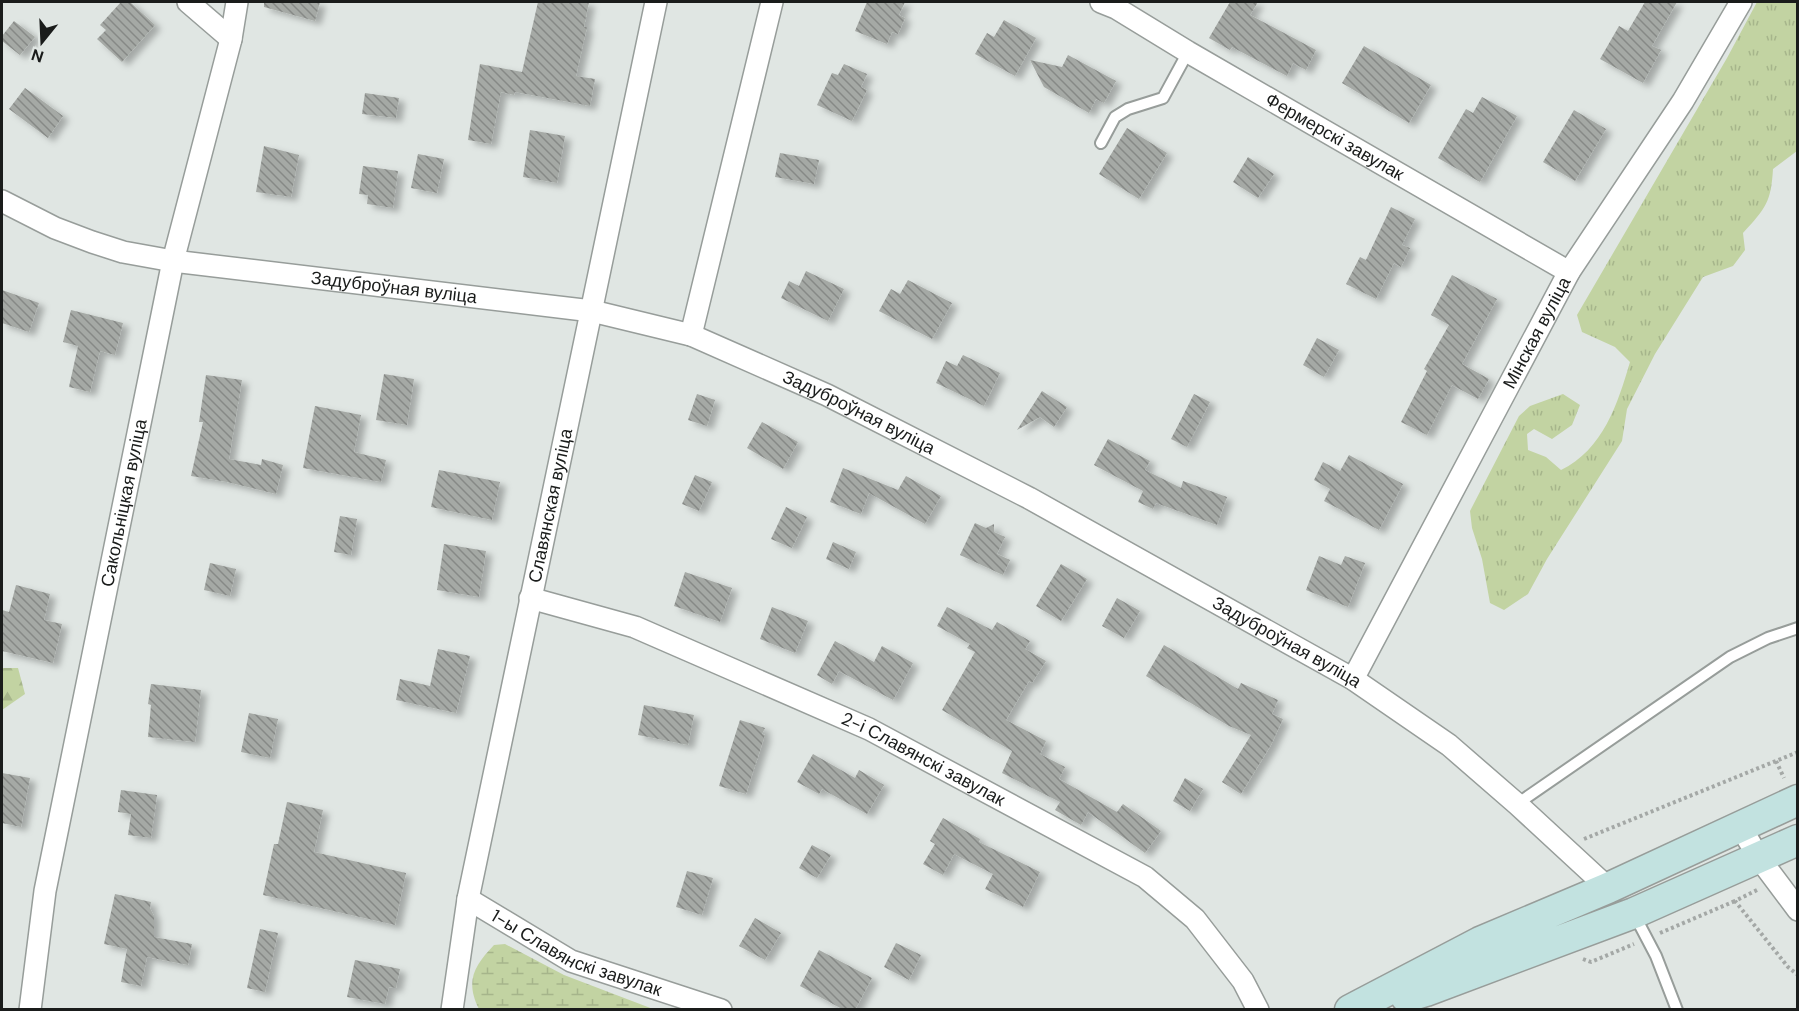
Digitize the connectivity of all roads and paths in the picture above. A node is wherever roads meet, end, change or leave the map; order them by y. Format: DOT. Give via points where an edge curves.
graph roads {
  1 [pos="188,2"];
  2 [pos="237,2"];
  3 [pos="656,2"];
  4 [pos="772,2"];
  5 [pos="1741,2"];
  6 [pos="1112,4"];
  7 [pos="231,39"];
  8 [pos="1188,52"];
  9 [pos="1101,143"];
  10 [pos="2,201"];
  11 [pos="173,261"];
  12 [pos="1569,272"];
  13 [pos="592,311"];
  14 [pos="692,335"];
  15 [pos="530,598"];
  16 [pos="1797,628"];
  17 [pos="1353,679"];
  18 [pos="1776,761"];
  19 [pos="1792,792"];
  20 [pos="1517,804"];
  21 [pos="1740,826"];
  22 [pos="1797,840"];
  23 [pos="1759,858"];
  24 [pos="1608,888"];
  25 [pos="1758,889"];
  26 [pos="468,898"];
  27 [pos="1797,910"];
  28 [pos="1634,913"];
  29 [pos="1797,975"];
  30 [pos="30,1010"];
  31 [pos="452,1010"];
  32 [pos="721,1010"];
  33 [pos="1258,1010"];
  34 [pos="1350,1010"];
  35 [pos="1360,1010"];
  36 [pos="1677,1010"];
  1 -- 7 [label="street"];
  2 -- 7 [label="street, Сакольніцкая вуліца"];
  3 -- 13 [label="street, Славянская вуліца"];
  4 -- 14 [label="street"];
  5 -- 12 [label="street, Мінская вуліца" via="1683,101"];
  6 -- 8 [label="street, Фермерскі завулак"];
  7 -- 11 [label="street, Сакольніцкая вуліца"];
  8 -- 9 [label="lane" via="1163,98 1115,117"];
  8 -- 12 [label="street, Фермерскі завулак"];
  10 -- 11 [label="street, Задуброўная вуліца" via="92,242"];
  11 -- 13 [label="street, Задуброўная вуліца"];
  11 -- 30 [label="street, Сакольніцкая вуліца" via="45,891"];
  12 -- 17 [label="street, Мінская вуліца"];
  13 -- 14 [label="street, Задуброўная вуліца"];
  13 -- 15 [label="street, Славянская вуліца"];
  14 -- 17 [label="street, Задуброўная вуліца" via="827,395 1029,498"];
  15 -- 26 [label="street, Славянская вуліца"];
  15 -- 33 [label="street, 2-і Славянскі завулак" via="635,627 869,729 1145,878 1195,919 1243,981"];
  16 -- 20 [label="lane" via="1730,657"];
  17 -- 20 [label="street, Задуброўная вуліца" via="1449,745"];
  18 -- 19 [label="path"];
  19 -- 21 [label="main road"];
  20 -- 24 [label="street, Задуброўная вуліца"];
  21 -- 23 [label="street"];
  21 -- 24 [label="main road"];
  22 -- 23 [label="main road"];
  23 -- 27 [label="street"];
  23 -- 28 [label="main road"];
  24 -- 28 [label="main road"];
  24 -- 34 [label="main road" via="1480,942"];
  25 -- 29 [label="path" via="1735,901"];
  26 -- 31 [label="street, Славянская вуліца"];
  26 -- 32 [label="street, 1-ы Славянскі завулак" via="571,961"];
  28 -- 35 [label="main road" via="1426,991"];
  28 -- 36 [label="lane"];
}
